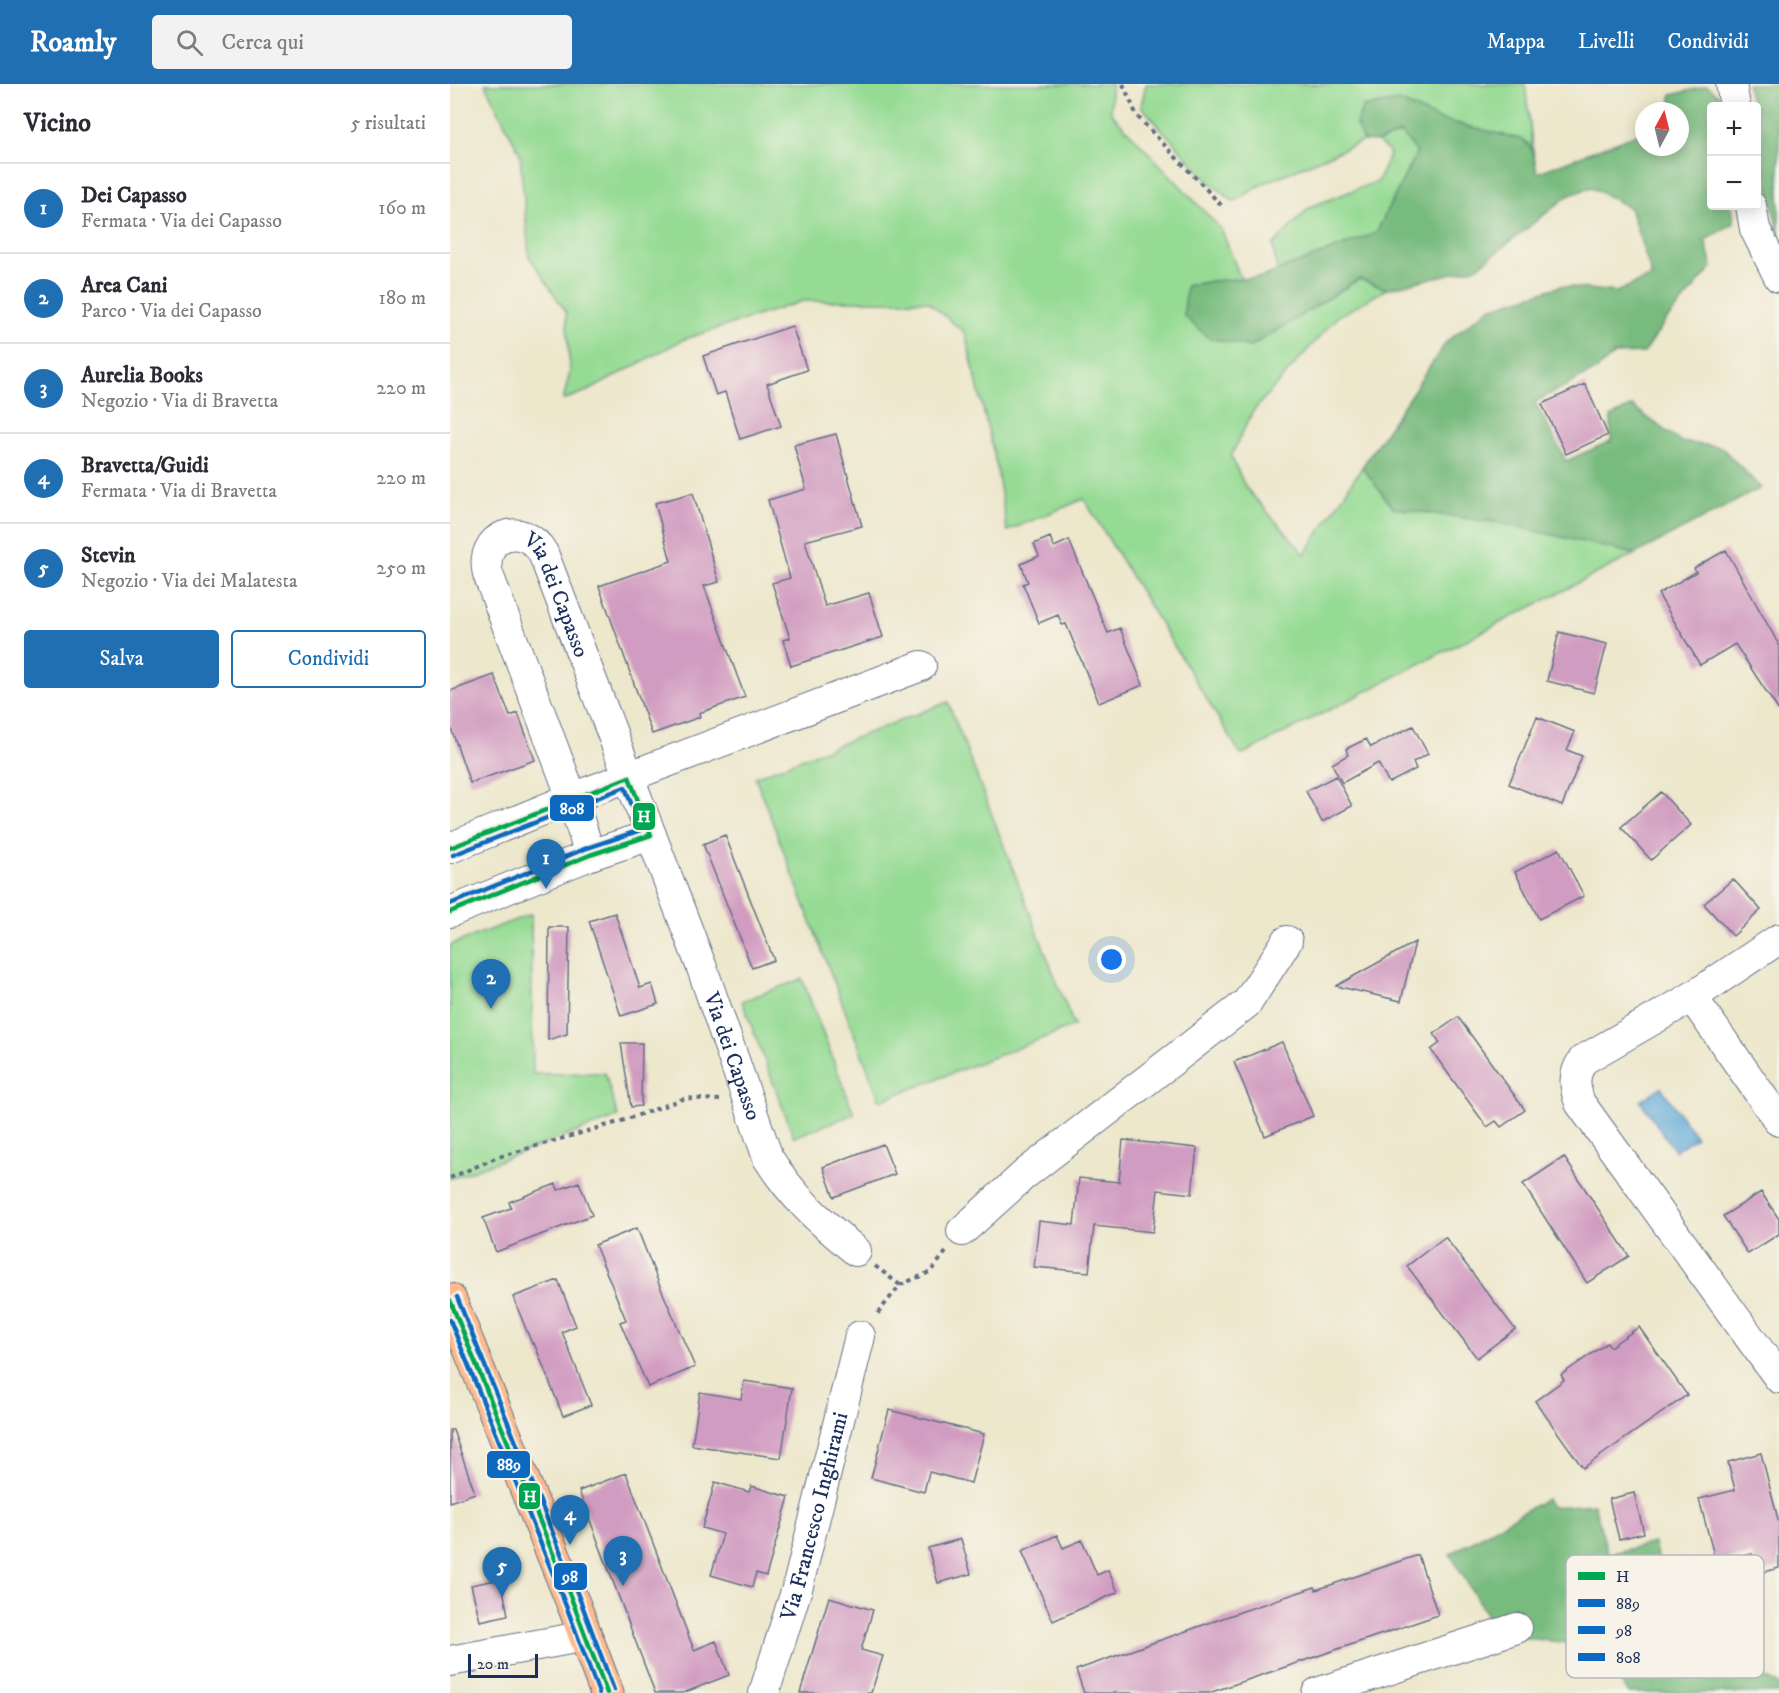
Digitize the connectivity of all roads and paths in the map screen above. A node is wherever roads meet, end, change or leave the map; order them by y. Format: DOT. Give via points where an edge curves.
graph roads {
  1 [pos="1123,84"];
  2 [pos="1731,84"];
  3 [pos="1734,102"];
  4 [pos="1223,207"];
  5 [pos="1752,210"];
  6 [pos="1779,277"];
  7 [pos="921,666"];
  8 [pos="629,777"];
  9 [pos="572,798"];
  10 [pos="651,835"];
  11 [pos="450,848"];
  12 [pos="590,855"];
  13 [pos="450,912"];
  14 [pos="1779,939"];
  15 [pos="1287,941"];
  16 [pos="1692,997"];
  17 [pos="748,1102"];
  18 [pos="1779,1122"];
  19 [pos="450,1178"];
  20 [pos="962,1231"];
  21 [pos="856,1251"];
  22 [pos="900,1285"];
  23 [pos="450,1300"];
  24 [pos="860,1336"];
  25 [pos="1779,1378"];
  26 [pos="1517,1628"];
  27 [pos="586,1636"];
  28 [pos="450,1661"];
  29 [pos="1349,1688"];
  30 [pos="607,1693"];
  31 [pos="764,1693"];
  32 [pos="1317,1693"];
  1 -- 4 [label="path" via="1137,116"];
  2 -- 3 [label="street"];
  5 -- 6 [label="street" via="1755,229"];
  7 -- 8 [label="street"];
  8 -- 9 [label="street"];
  8 -- 9 [label="street, Via dei Capasso" via="543,553 531,539 514,534 505,536 490,547 486,556 488,574"];
  8 -- 10 [label="street, Via dei Capasso"];
  9 -- 11 [label="street"];
  9 -- 12 [label="street, Via dei Capasso"];
  10 -- 12 [label="street"];
  10 -- 17 [label="street, Via dei Capasso"];
  12 -- 13 [label="street"];
  14 -- 16 [label="street"];
  15 -- 20 [label="street" via="1247,1003 1025,1174"];
  16 -- 18 [label="street"];
  16 -- 25 [label="street" via="1583,1060 1575,1075 1576,1092 1580,1103"];
  17 -- 19 [label="path" via="686,1098 498,1157"];
  17 -- 21 [label="street, Via dei Capasso" via="768,1158 786,1186"];
  20 -- 22 [label="path" via="930,1272"];
  21 -- 22 [label="path"];
  22 -- 24 [label="path"];
  23 -- 27 [label="main road"];
  24 -- 31 [label="street, Via Francesco Inghirami" via="798,1586"];
  26 -- 29 [label="street"];
  27 -- 28 [label="street"];
  27 -- 30 [label="main road"];
  29 -- 32 [label="street"];
}
